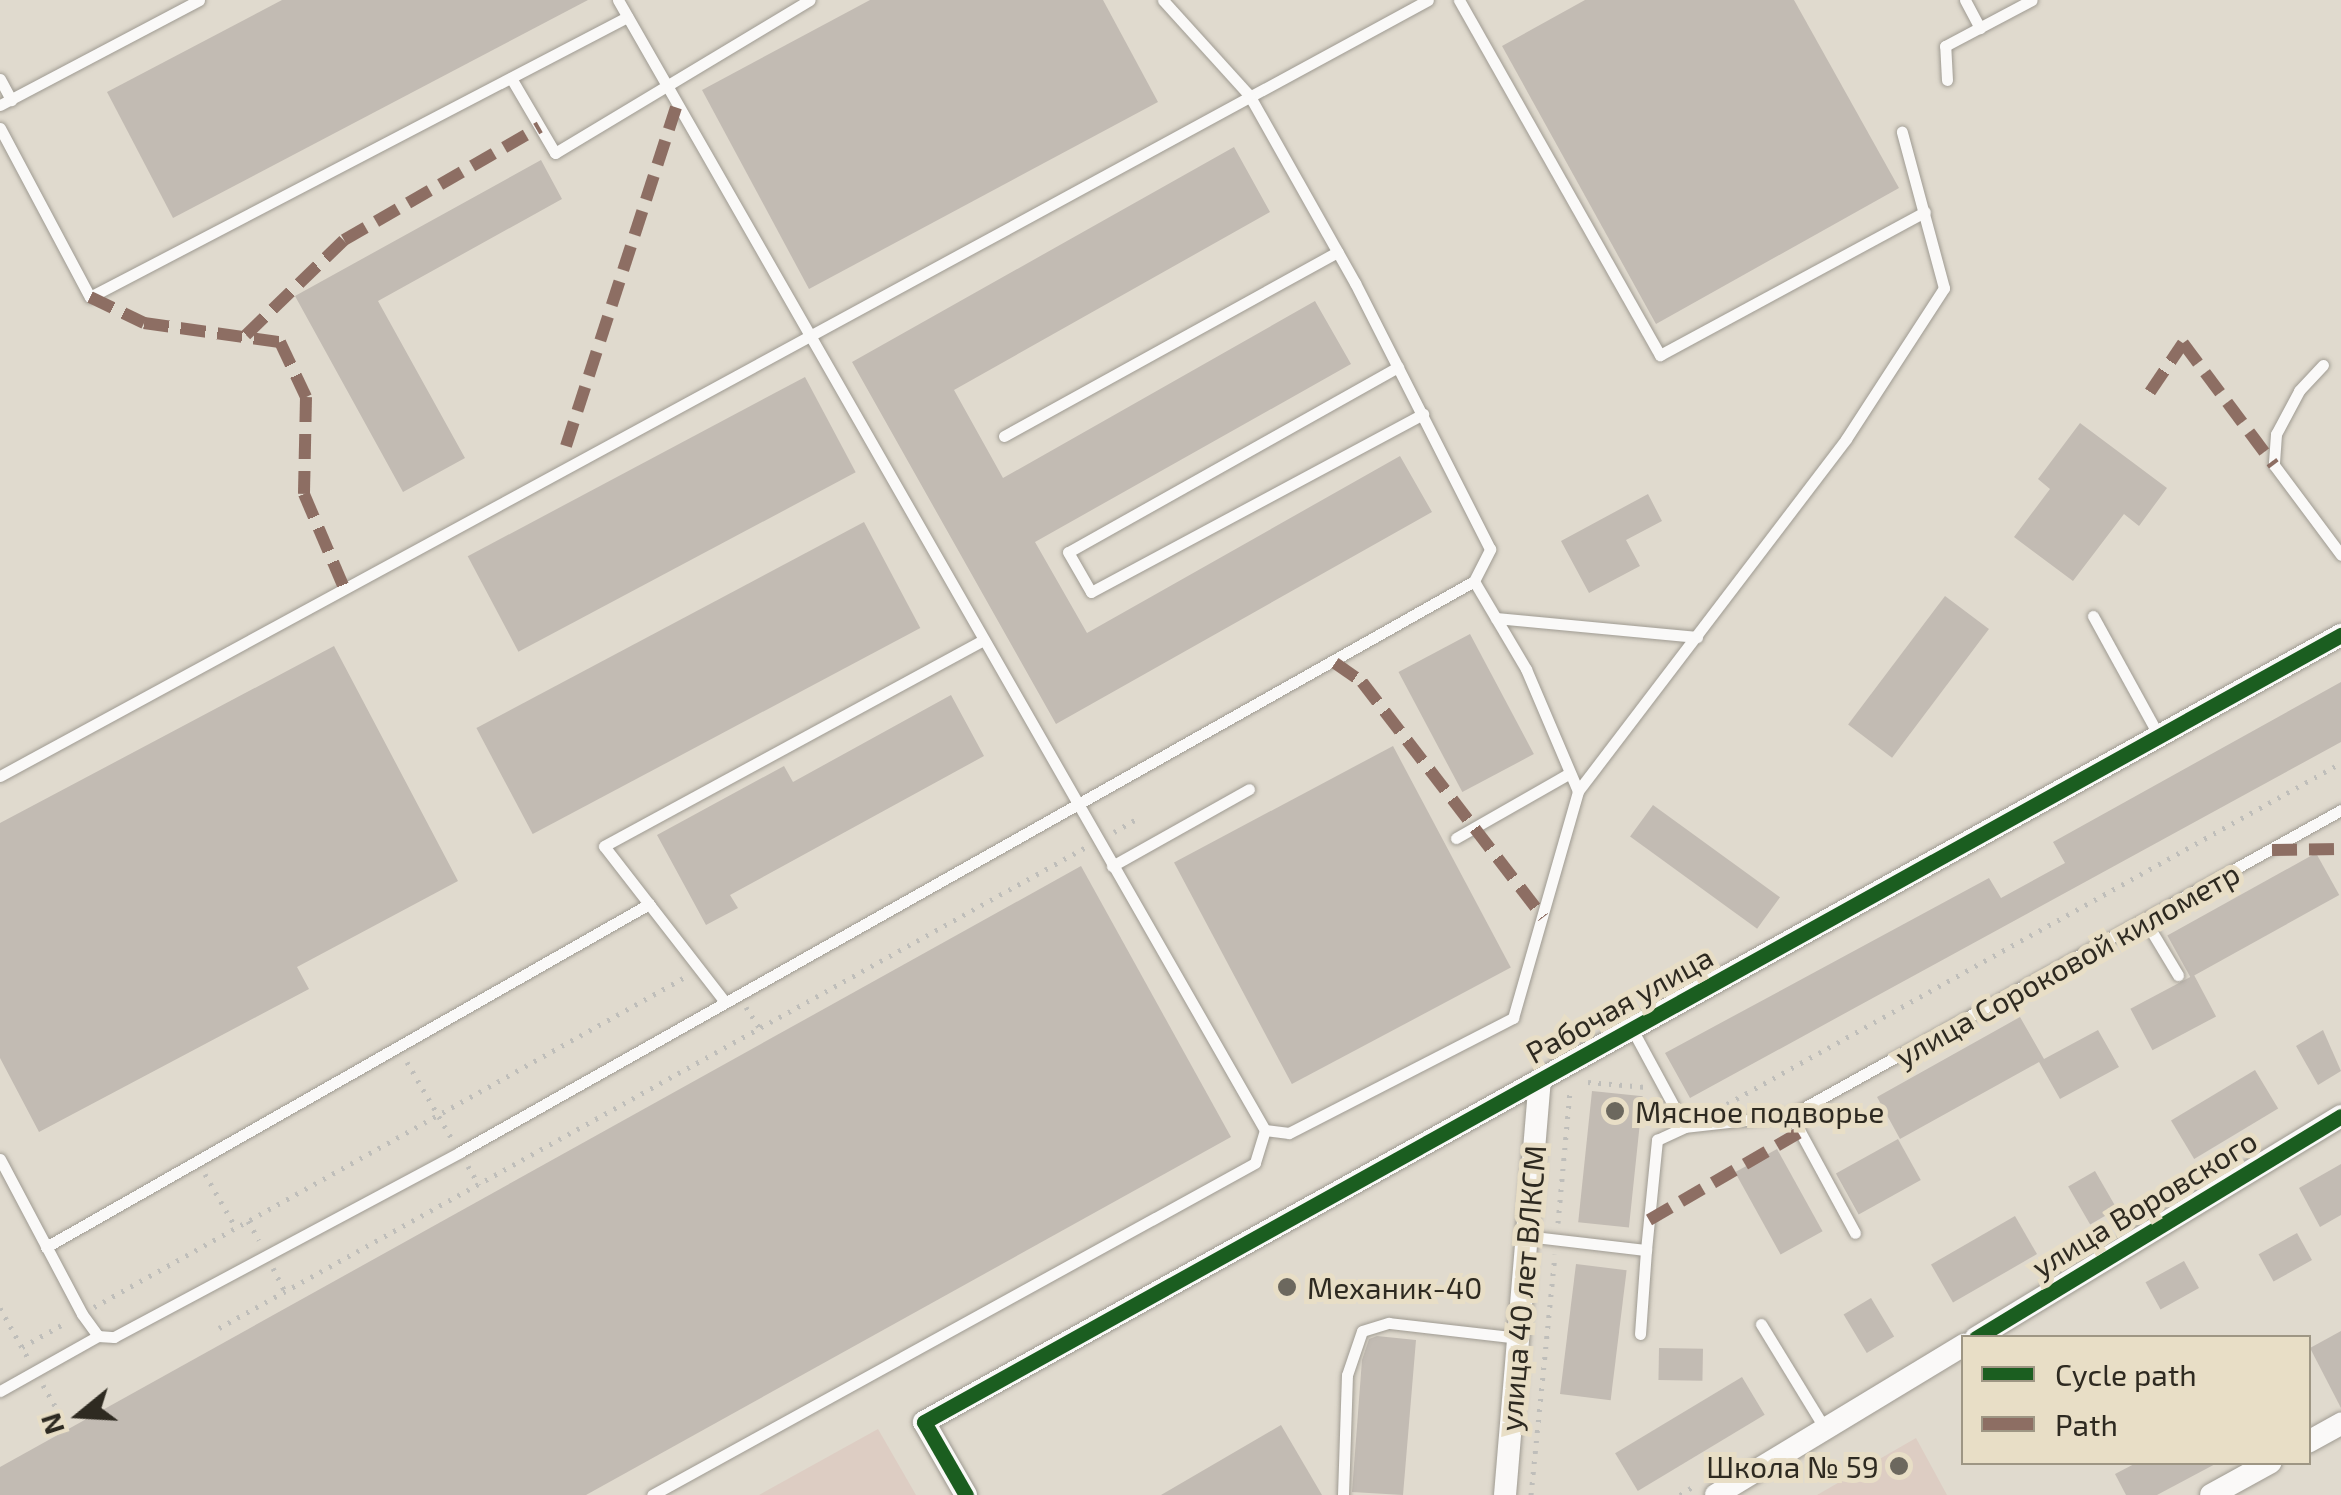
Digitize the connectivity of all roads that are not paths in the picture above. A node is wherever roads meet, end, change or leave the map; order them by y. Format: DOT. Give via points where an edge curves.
graph roads {
  1 [pos="199,0"];
  2 [pos="618,0"];
  3 [pos="810,0"];
  4 [pos="1163,0"];
  5 [pos="1428,0"];
  6 [pos="1459,0"];
  7 [pos="1965,0"];
  8 [pos="2032,0"];
  9 [pos="627,17"];
  10 [pos="1980,28"];
  11 [pos="0,78"];
  12 [pos="510,78"];
  13 [pos="1947,80"];
  14 [pos="664,87"];
  15 [pos="1249,94"];
  16 [pos="6,102"];
  17 [pos="0,128"];
  18 [pos="1902,132"];
  19 [pos="1925,212"];
  20 [pos="1338,252"];
  21 [pos="808,335"];
  22 [pos="1398,366"];
  23 [pos="2323,366"];
  24 [pos="1422,414"];
  25 [pos="1004,436"];
  26 [pos="2341,556"];
  27 [pos="1474,581"];
  28 [pos="2093,616"];
  29 [pos="1496,618"];
  30 [pos="2341,635"];
  31 [pos="1697,637"];
  32 [pos="981,641"];
  33 [pos="2159,736"];
  34 [pos="1570,773"];
  35 [pos="0,776"];
  36 [pos="1249,789"];
  37 [pos="1578,791"];
  38 [pos="1077,806"];
  39 [pos="2341,810"];
  40 [pos="1456,838"];
  41 [pos="1112,866"];
  42 [pos="649,904"];
  43 [pos="2146,922"];
  44 [pos="2178,975"];
  45 [pos="725,1002"];
  46 [pos="1632,1029"];
  47 [pos="1540,1080"];
  48 [pos="1791,1116"];
  49 [pos="2341,1116"];
  50 [pos="1685,1127"];
  51 [pos="1265,1130"];
  52 [pos="0,1159"];
  53 [pos="1855,1234"];
  54 [pos="1526,1236"];
  55 [pos="46,1246"];
  56 [pos="1646,1250"];
  57 [pos="1762,1324"];
  58 [pos="1640,1334"];
  59 [pos="1981,1335"];
  60 [pos="98,1336"];
  61 [pos="1518,1338"];
  62 [pos="1961,1347"];
  63 [pos="0,1391"];
  64 [pos="2341,1424"];
  65 [pos="1825,1429"];
  66 [pos="2311,1440"];
  67 [pos="2266,1465"];
  68 [pos="958,1491"];
  69 [pos="652,1495"];
  70 [pos="1343,1495"];
  71 [pos="1505,1495"];
  72 [pos="1716,1495"];
  73 [pos="2212,1495"];
  1 -- 16 [label="lane"];
  2 -- 9 [label="lane"];
  3 -- 14 [label="lane"];
  4 -- 15 [label="lane"];
  5 -- 15 [label="lane"];
  6 -- 19 [label="lane" via="1660,355"];
  7 -- 10 [label="lane"];
  8 -- 10 [label="lane"];
  9 -- 12 [label="lane"];
  9 -- 14 [label="lane"];
  10 -- 13 [label="lane" via="1945,46"];
  11 -- 16 [label="lane"];
  12 -- 14 [label="lane" via="555,153"];
  12 -- 17 [label="lane" via="90,297"];
  14 -- 21 [label="lane"];
  15 -- 20 [label="lane"];
  15 -- 21 [label="lane"];
  18 -- 19 [label="lane"];
  19 -- 31 [label="lane" via="1944,288 1846,439"];
  20 -- 22 [label="lane"];
  20 -- 25 [label="lane"];
  21 -- 32 [label="lane"];
  21 -- 35 [label="lane"];
  22 -- 24 [label="lane"];
  22 -- 24 [label="lane" via="1068,552 1091,592"];
  23 -- 26 [label="lane" via="2299,391 2276,434 2274,466"];
  24 -- 27 [label="lane" via="1490,549"];
  27 -- 29 [label="lane"];
  27 -- 38 [label="lane"];
  28 -- 33 [label="lane"];
  29 -- 31 [label="lane"];
  29 -- 34 [label="lane"];
  30 -- 33 [label="street, Рабочая улица"];
  31 -- 37 [label="lane"];
  32 -- 38 [label="lane"];
  32 -- 42 [label="lane" via="604,846"];
  33 -- 46 [label="street, Рабочая улица"];
  34 -- 37 [label="lane"];
  34 -- 40 [label="lane"];
  36 -- 41 [label="lane"];
  37 -- 51 [label="lane" via="1513,1018 1289,1132"];
  38 -- 41 [label="lane"];
  38 -- 45 [label="lane"];
  39 -- 43 [label="lane, улица Сороковой километр"];
  41 -- 51 [label="lane"];
  42 -- 45 [label="lane"];
  42 -- 55 [label="lane"];
  43 -- 44 [label="lane"];
  43 -- 48 [label="lane, улица Сороковой километр"];
  45 -- 60 [label="lane" via="166,1314 114,1337"];
  46 -- 47 [label="street, Рабочая улица"];
  46 -- 50 [label="lane"];
  47 -- 54 [label="street, улица 40 лет ВЛКСМ"];
  47 -- 68 [label="street, Рабочая улица" via="924,1422"];
  48 -- 50 [label="lane"];
  48 -- 53 [label="lane"];
  49 -- 59 [label="street, улица Воровского"];
  50 -- 56 [label="lane" via="1658,1140"];
  51 -- 69 [label="lane" via="1255,1163 1222,1183"];
  52 -- 55 [label="lane"];
  54 -- 56 [label="lane"];
  54 -- 61 [label="street, улица 40 лет ВЛКСМ"];
  55 -- 60 [label="lane"];
  56 -- 58 [label="lane"];
  57 -- 65 [label="lane"];
  60 -- 63 [label="lane"];
  61 -- 70 [label="lane" via="1389,1324 1362,1330 1347,1375"];
  61 -- 71 [label="street, улица 40 лет ВЛКСМ"];
  62 -- 65 [label="street"];
  64 -- 66 [label="street"];
  65 -- 72 [label="street"];
  67 -- 73 [label="street"];
}
